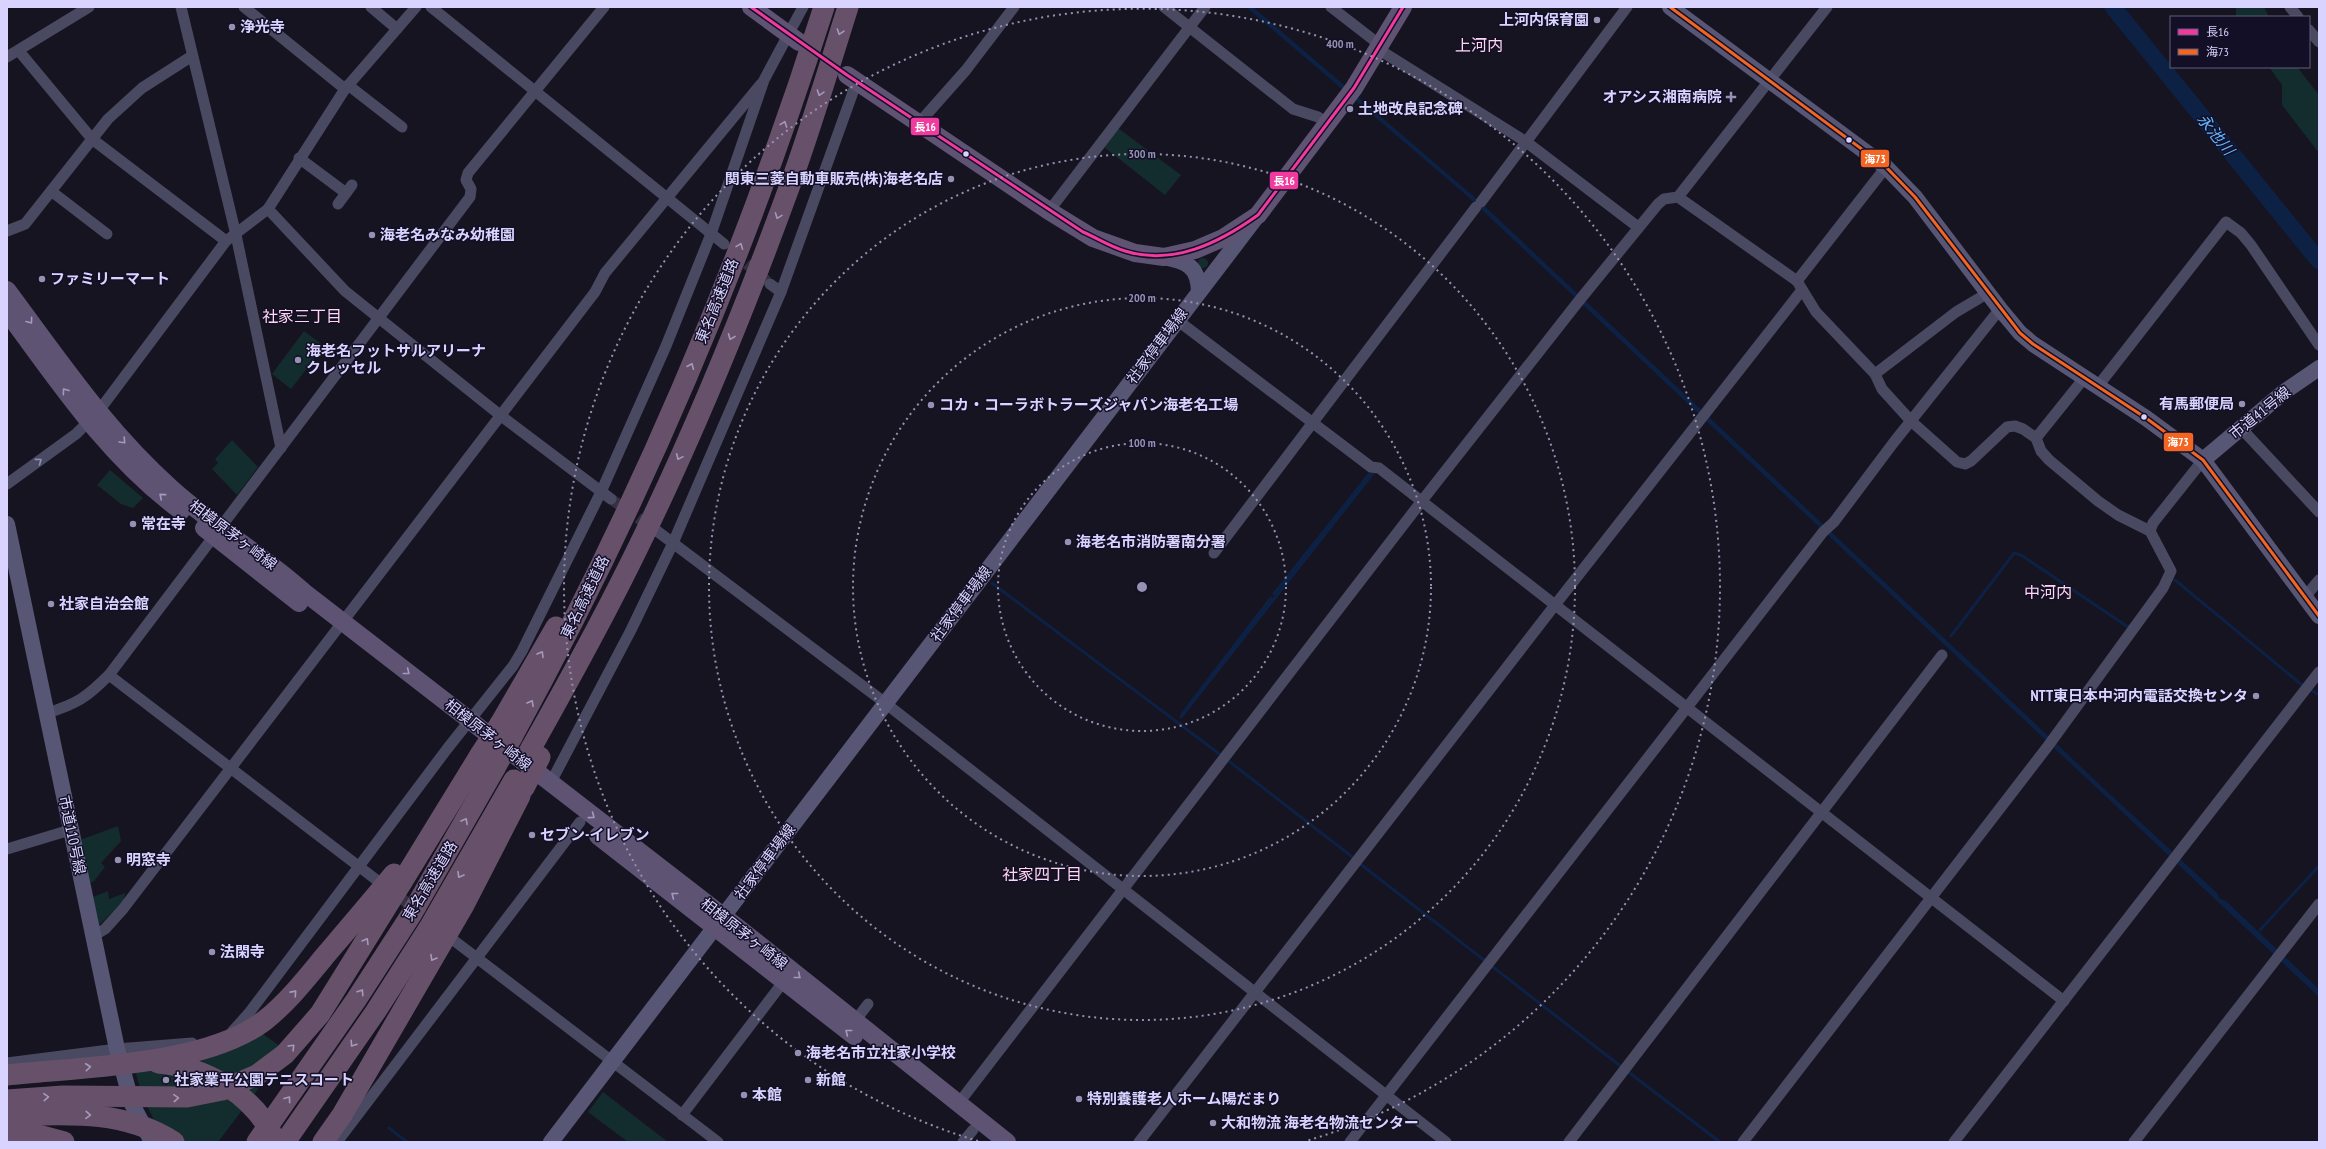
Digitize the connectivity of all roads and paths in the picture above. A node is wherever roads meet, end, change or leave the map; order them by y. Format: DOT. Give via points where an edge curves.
graph roads {
  1 [pos="89,7"];
  2 [pos="181,7"];
  3 [pos="244,7"];
  4 [pos="371,7"];
  5 [pos="416,7"];
  6 [pos="431,7"];
  7 [pos="604,7"];
  8 [pos="751,7"];
  9 [pos="803,7"];
  10 [pos="824,7"];
  11 [pos="848,7"];
  12 [pos="1014,7"];
  13 [pos="1164,7"];
  14 [pos="1204,7"];
  15 [pos="1331,7"];
  16 [pos="1403,7"];
  17 [pos="1627,7"];
  18 [pos="1670,7"];
  19 [pos="1827,7"];
  20 [pos="2290,7"];
  21 [pos="2297,16"];
  22 [pos="1189,27"];
  23 [pos="397,29"];
  24 [pos="2310,31"];
  25 [pos="800,40"];
  26 [pos="2319,42"];
  27 [pos="1379,47"];
  28 [pos="19,51"];
  29 [pos="192,56"];
  30 [pos="7,57"];
  31 [pos="852,78"];
  32 [pos="1770,79"];
  33 [pos="764,80"];
  34 [pos="347,87"];
  35 [pos="535,92"];
  36 [pos="920,123"];
  37 [pos="1327,123"];
  38 [pos="402,127"];
  39 [pos="92,139"];
  40 [pos="1525,141"];
  41 [pos="299,158"];
  42 [pos="1886,167"];
  43 [pos="51,191"];
  44 [pos="1678,198"];
  45 [pos="666,199"];
  46 [pos="338,204"];
  47 [pos="268,209"];
  48 [pos="1049,211"];
  49 [pos="1258,215"];
  50 [pos="1638,227"];
  51 [pos="11,229"];
  52 [pos="107,234"];
  53 [pos="710,234"];
  54 [pos="236,235"];
  55 [pos="226,241"];
  56 [pos="724,244"];
  57 [pos="1195,250"];
  58 [pos="1164,256"];
  59 [pos="1214,271"];
  60 [pos="770,284"];
  61 [pos="1800,286"];
  62 [pos="7,290"];
  63 [pos="1199,291"];
  64 [pos="781,292"];
  65 [pos="1988,293"];
  66 [pos="2000,309"];
  67 [pos="7,312"];
  68 [pos="379,318"];
  69 [pos="1177,320"];
  70 [pos="2319,345"];
  71 [pos="2319,368"];
  72 [pos="1875,374"];
  73 [pos="2091,382"];
  74 [pos="500,415"];
  75 [pos="93,417"];
  76 [pos="1313,421"];
  77 [pos="1911,421"];
  78 [pos="2240,427"];
  79 [pos="2036,438"];
  80 [pos="281,448"];
  81 [pos="2203,460"];
  82 [pos="7,484"];
  83 [pos="601,492"];
  84 [pos="611,499"];
  85 [pos="1421,502"];
  86 [pos="2319,512"];
  87 [pos="7,524"];
  88 [pos="657,531"];
  89 [pos="219,532"];
  90 [pos="2150,532"];
  91 [pos="673,543"];
  92 [pos="1214,553"];
  93 [pos="2319,580"];
  94 [pos="2305,597"];
  95 [pos="1555,605"];
  96 [pos="2319,616"];
  97 [pos="340,626"];
  98 [pos="1942,655"];
  99 [pos="2319,672"];
  100 [pos="109,675"];
  101 [pos="886,704"];
  102 [pos="1687,706"];
  103 [pos="47,713"];
  104 [pos="466,725"];
  105 [pos="484,759"];
  106 [pos="231,768"];
  107 [pos="519,784"];
  108 [pos="550,784"];
  109 [pos="1823,812"];
  110 [pos="580,822"];
  111 [pos="70,830"];
  112 [pos="7,849"];
  113 [pos="358,866"];
  114 [pos="399,885"];
  115 [pos="1124,889"];
  116 [pos="1932,897"];
  117 [pos="2319,904"];
  118 [pos="720,922"];
  119 [pos="93,936"];
  120 [pos="452,939"];
  121 [pos="478,958"];
  122 [pos="784,982"];
  123 [pos="1256,992"];
  124 [pos="2064,1001"];
  125 [pos="868,1004"];
  126 [pos="855,1021"];
  127 [pos="116,1049"];
  128 [pos="7,1062"];
  129 [pos="134,1062"];
  130 [pos="613,1062"];
  131 [pos="7,1075"];
  132 [pos="1386,1096"];
  133 [pos="7,1100"];
  134 [pos="958,1104"];
  135 [pos="682,1115"];
  136 [pos="7,1116"];
  137 [pos="7,1133"];
  138 [pos="968,1136"];
  139 [pos="64,1142"];
  140 [pos="152,1142"];
  141 [pos="174,1142"];
  142 [pos="257,1142"];
  143 [pos="276,1142"];
  144 [pos="285,1142"];
  145 [pos="322,1142"];
  146 [pos="337,1142"];
  147 [pos="552,1142"];
  148 [pos="718,1142"];
  149 [pos="989,1142"];
  150 [pos="1007,1142"];
  151 [pos="1139,1142"];
  152 [pos="1350,1142"];
  153 [pos="1446,1142"];
  154 [pos="1569,1142"];
  155 [pos="1743,1142"];
  156 [pos="1954,1142"];
  157 [pos="2134,1142"];
  1 -- 28 [label="street"];
  2 -- 29 [label="street"];
  3 -- 34 [label="street"];
  4 -- 23 [label="street"];
  5 -- 23 [label="street"];
  6 -- 35 [label="street"];
  7 -- 35 [label="street"];
  8 -- 25 [label="main road"];
  9 -- 25 [label="street"];
  10 -- 25 [label="highway, 東名高速道路"];
  11 -- 107 [label="highway, 東名高速道路, one-way" via="793,176 735,327 671,476"];
  12 -- 36 [label="street" via="966,70"];
  13 -- 22 [label="street"];
  14 -- 22 [label="street"];
  15 -- 27 [label="street"];
  16 -- 27 [label="main road"];
  17 -- 40 [label="street"];
  18 -- 32 [label="street"];
  19 -- 32 [label="street"];
  20 -- 21 [label="street"];
  22 -- 37 [label="street" via="1293,110 1318,117"];
  22 -- 48 [label="street"];
  23 -- 34 [label="street"];
  24 -- 26 [label="street"];
  25 -- 33 [label="street"];
  105 -- 25 [label="highway, 東名高速道路, one-way, bridge" via="506,730 587,595 675,402 742,242"];
  27 -- 37 [label="main road"];
  27 -- 40 [label="street"];
  28 -- 30 [label="street"];
  28 -- 39 [label="street"];
  29 -- 39 [label="street" via="124,103"];
  29 -- 54 [label="street"];
  31 -- 36 [label="main road"];
  31 -- 64 [label="street"];
  32 -- 42 [label="street"];
  32 -- 44 [label="street"];
  33 -- 45 [label="street"];
  33 -- 53 [label="street"];
  34 -- 38 [label="street"];
  34 -- 41 [label="street"];
  35 -- 45 [label="street"];
  35 -- 68 [label="street" via="466,176 471,189 470,198"];
  36 -- 48 [label="main road"];
  37 -- 49 [label="main road"];
  39 -- 43 [label="street"];
  39 -- 55 [label="street"];
  40 -- 50 [label="street"];
  40 -- 76 [label="street"];
  41 -- 46 [label="street" via="349,189"];
  41 -- 47 [label="street"];
  42 -- 61 [label="street"];
  42 -- 65 [label="street" via="1915,197"];
  43 -- 51 [label="street" via="25,224"];
  43 -- 52 [label="street"];
  44 -- 50 [label="street" via="1664,200"];
  44 -- 61 [label="street"];
  45 -- 53 [label="street"];
  45 -- 74 [label="street" via="604,273 595,292"];
  47 -- 54 [label="street"];
  47 -- 68 [label="street" via="345,291"];
  48 -- 58 [label="main road" via="1110,245 1135,253"];
  49 -- 57 [label="main road" via="1228,235"];
  49 -- 59 [label="street, 社家停車場線"];
  50 -- 85 [label="street"];
  53 -- 56 [label="street"];
  53 -- 83 [label="street" via="666,346"];
  54 -- 55 [label="street"];
  54 -- 80 [label="street"];
  55 -- 75 [label="street"];
  57 -- 58 [label="main road"];
  57 -- 59 [label="street" via="1208,252"];
  58 -- 63 [label="street" via="1191,266 1198,275"];
  59 -- 63 [label="street, 社家停車場線"];
  60 -- 64 [label="street"];
  61 -- 72 [label="street" via="1816,312"];
  61 -- 95 [label="street" via="1703,417"];
  62 -- 75 [label="main road, 相模原茅ヶ崎線, one-way"];
  63 -- 69 [label="street, 社家停車場線"];
  64 -- 91 [label="street"];
  65 -- 66 [label="street"];
  65 -- 72 [label="street" via="1956,312"];
  66 -- 73 [label="street" via="2033,344"];
  66 -- 77 [label="street"];
  75 -- 67 [label="main road, 相模原茅ヶ崎線, one-way"];
  68 -- 74 [label="street"];
  68 -- 80 [label="street"];
  69 -- 76 [label="street"];
  69 -- 101 [label="street, 社家停車場線"];
  70 -- 73 [label="street" via="2251,245 2241,233 2226,222"];
  71 -- 78 [label="street, 市道41号線"];
  72 -- 77 [label="street" via="1882,389"];
  73 -- 79 [label="street"];
  73 -- 81 [label="street"];
  74 -- 83 [label="street"];
  74 -- 97 [label="street"];
  82 -- 75 [label="street, one-way" via="76,434"];
  75 -- 89 [label="main road, 相模原茅ヶ崎線" via="131,469 163,497"];
  76 -- 85 [label="street"];
  76 -- 92 [label="street"];
  77 -- 79 [label="street" via="1961,464 1971,461 2008,427 2020,427"];
  77 -- 102 [label="street"];
  78 -- 81 [label="street, 市道41号線"];
  78 -- 86 [label="street"];
  79 -- 90 [label="street" via="2041,451 2071,479 2118,515"];
  80 -- 89 [label="street"];
  81 -- 90 [label="street" via="2153,523"];
  81 -- 94 [label="street"];
  83 -- 84 [label="street"];
  83 -- 104 [label="street" via="522,651"];
  85 -- 95 [label="street"];
  85 -- 115 [label="street"];
  87 -- 103 [label="street, 市道110号線"];
  88 -- 91 [label="street"];
  89 -- 97 [label="main road, 相模原茅ヶ崎線"];
  89 -- 100 [label="street"];
  90 -- 116 [label="street" via="2168,563 2168,580 2052,741"];
  91 -- 101 [label="street"];
  91 -- 108 [label="street" via="631,630"];
  93 -- 94 [label="street"];
  94 -- 96 [label="street"];
  95 -- 102 [label="street"];
  95 -- 123 [label="street"];
  97 -- 104 [label="main road, 相模原茅ヶ崎線"];
  97 -- 106 [label="street"];
  98 -- 109 [label="street"];
  99 -- 124 [label="street"];
  100 -- 103 [label="street" via="88,696 68,707"];
  100 -- 106 [label="street"];
  101 -- 115 [label="street"];
  101 -- 118 [label="street, 社家停車場線"];
  102 -- 109 [label="street"];
  102 -- 132 [label="street"];
  103 -- 111 [label="street, 市道110号線"];
  104 -- 108 [label="main road, 相模原茅ヶ崎線"];
  104 -- 110 [label="main road, 相模原茅ヶ崎線"];
  104 -- 113 [label="street"];
  105 -- 114 [label="highway" via="423,836"];
  142 -- 105 [label="highway, 東名高速道路, one-way" via="356,1000 410,914"];
  106 -- 113 [label="street"];
  106 -- 119 [label="street" via="123,909 105,929"];
  107 -- 144 [label="highway, 東名高速道路, one-way" via="367,1024"];
  107 -- 145 [label="highway, one-way" via="464,905 356,1091"];
  108 -- 118 [label="main road, 相模原茅ヶ崎線, one-way"];
  109 -- 116 [label="street"];
  109 -- 154 [label="street"];
  118 -- 110 [label="main road, 相模原茅ヶ崎線, one-way"];
  110 -- 121 [label="street"];
  111 -- 112 [label="street"];
  111 -- 119 [label="street, 市道110号線"];
  113 -- 114 [label="street"];
  113 -- 127 [label="street" via="249,1013 231,1033 192,1044"];
  129 -- 114 [label="highway, one-way, bridge" via="220,1045 264,1021"];
  133 -- 114 [label="highway, one-way, bridge" via="63,1096 187,1097 222,1090 256,1075 285,1054 320,1014"];
  115 -- 123 [label="street"];
  115 -- 134 [label="street"];
  116 -- 124 [label="street"];
  116 -- 155 [label="street"];
  117 -- 157 [label="street"];
  118 -- 122 [label="main road, 相模原茅ヶ崎線"];
  118 -- 126 [label="main road, 相模原茅ヶ崎線, one-way"];
  118 -- 130 [label="street, 社家停車場線"];
  119 -- 127 [label="street, 市道110号線"];
  120 -- 121 [label="street"];
  121 -- 130 [label="street"];
  121 -- 146 [label="street"];
  122 -- 135 [label="street"];
  138 -- 122 [label="main road, 相模原茅ヶ崎線, one-way"];
  123 -- 132 [label="street"];
  123 -- 151 [label="street"];
  124 -- 156 [label="street"];
  125 -- 126 [label="street"];
  126 -- 134 [label="main road, 相模原茅ヶ崎線"];
  127 -- 128 [label="street"];
  127 -- 140 [label="street, 市道110号線" via="132,1104"];
  131 -- 129 [label="highway, one-way, bridge"];
  129 -- 143 [label="highway, bridge" via="180,1067 219,1081 253,1107 270,1129"];
  130 -- 135 [label="street"];
  130 -- 147 [label="street, 社家停車場線"];
  132 -- 152 [label="street"];
  132 -- 153 [label="street"];
  134 -- 150 [label="main road, 相模原茅ヶ崎線"];
  135 -- 148 [label="street"];
  136 -- 141 [label="highway, one-way, bridge" via="75,1114 107,1117 136,1123"];
  137 -- 139 [label="highway" via="38,1135"];
  138 -- 149 [label="main road, 相模原茅ヶ崎線"];
}
